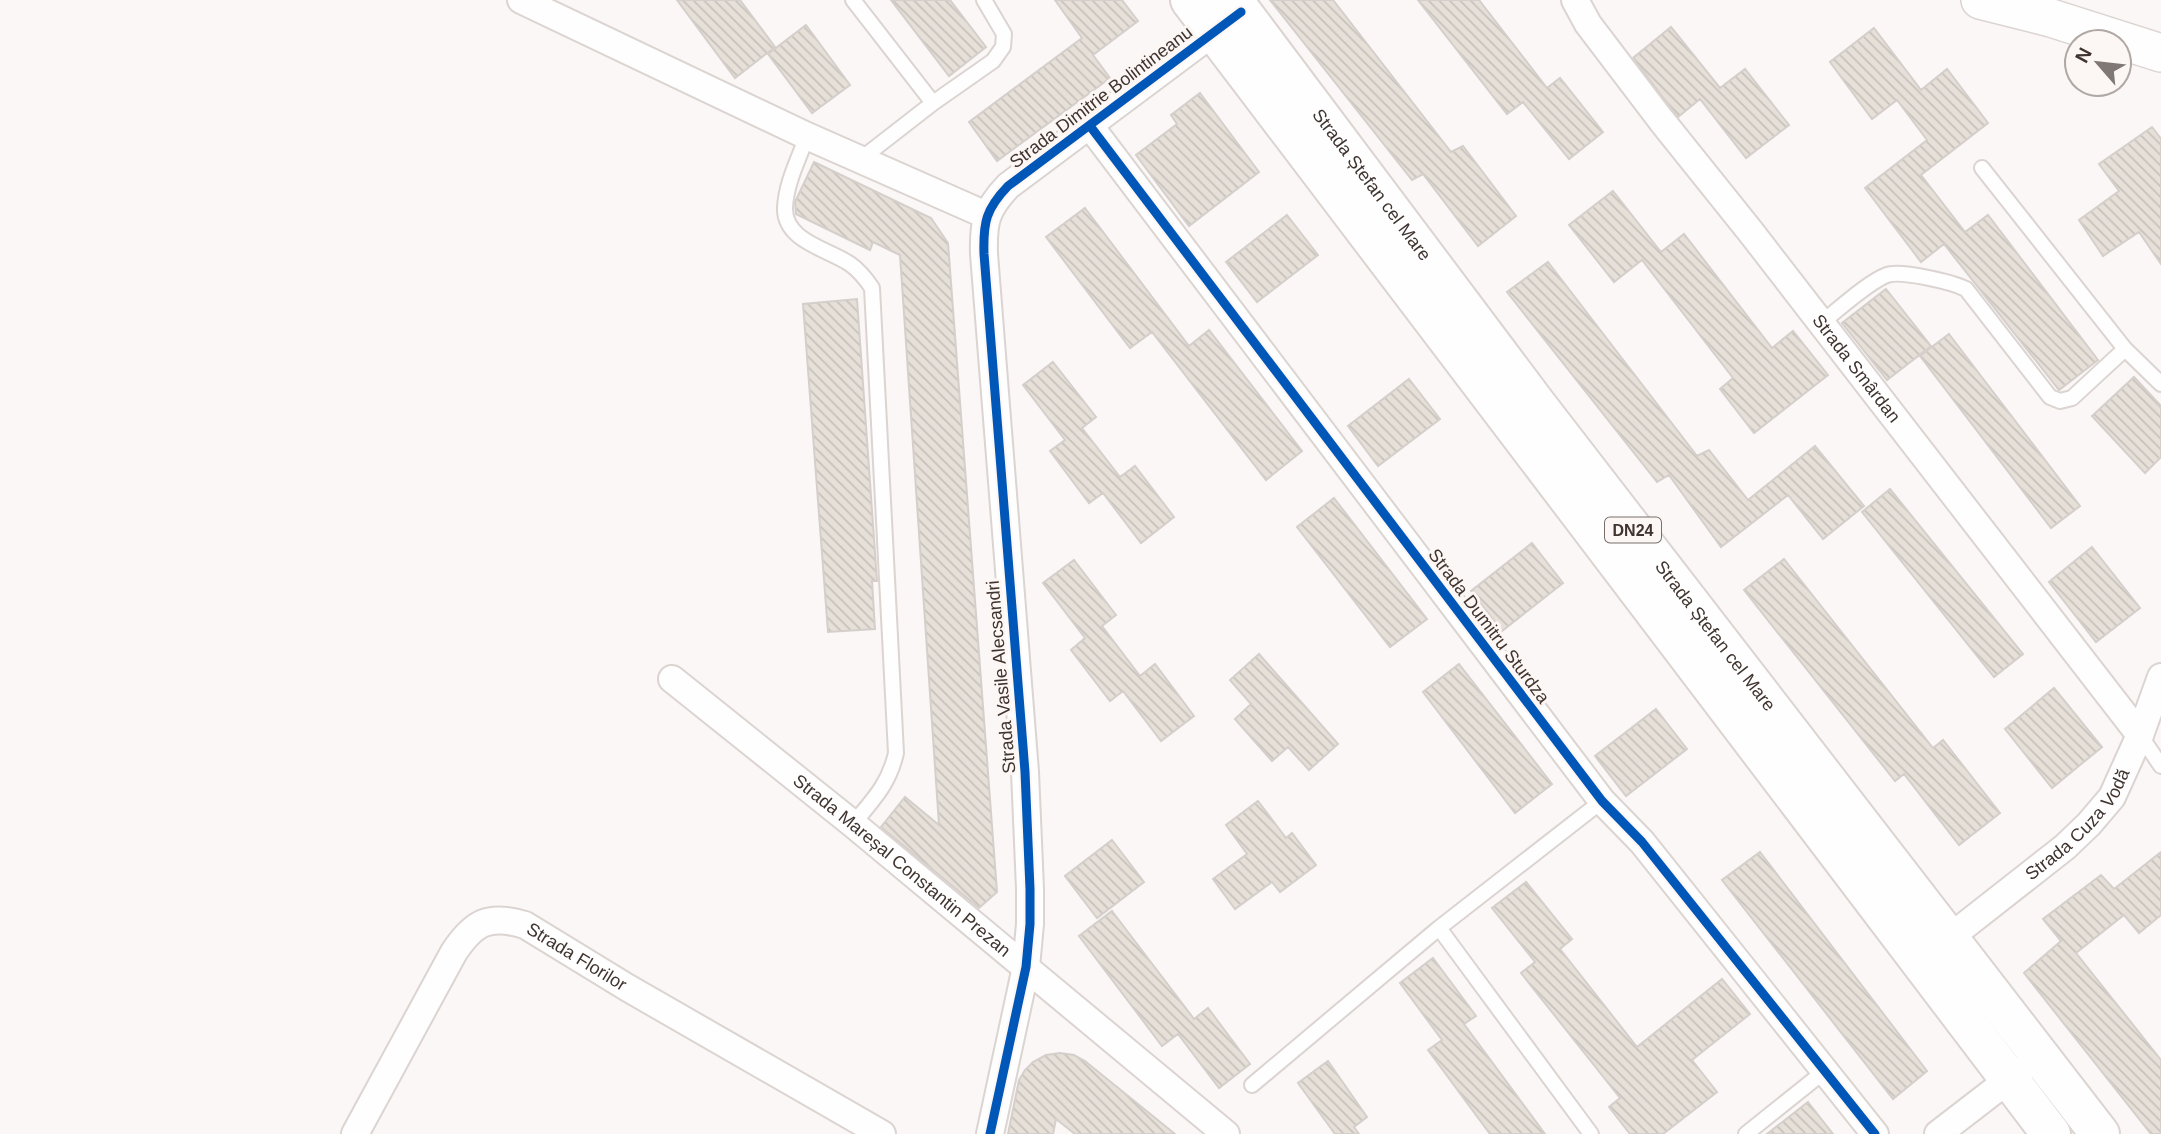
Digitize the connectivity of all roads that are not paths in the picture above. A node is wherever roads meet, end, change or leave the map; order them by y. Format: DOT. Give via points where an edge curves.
graph roads {
  1 [pos="521,0"];
  2 [pos="853,0"];
  3 [pos="984,0"];
  4 [pos="1190,0"];
  5 [pos="1576,0"];
  6 [pos="1980,0"];
  7 [pos="1229,14"];
  8 [pos="2161,53"];
  9 [pos="933,103"];
  10 [pos="1090,126"];
  11 [pos="807,135"];
  12 [pos="861,159"];
  13 [pos="1982,168"];
  14 [pos="986,215"];
  15 [pos="1821,323"];
  16 [pos="2125,349"];
  17 [pos="2161,384"];
  18 [pos="2161,677"];
  19 [pos="672,679"];
  20 [pos="2140,736"];
  21 [pos="2161,765"];
  22 [pos="1602,801"];
  23 [pos="853,824"];
  24 [pos="1439,928"];
  25 [pos="1949,938"];
  26 [pos="1026,967"];
  27 [pos="2039,1056"];
  28 [pos="1826,1070"];
  29 [pos="2009,1079"];
  30 [pos="1252,1086"];
  31 [pos="355,1134"];
  32 [pos="882,1134"];
  33 [pos="990,1134"];
  34 [pos="1226,1134"];
  35 [pos="1591,1134"];
  36 [pos="1746,1134"];
  37 [pos="1875,1134"];
  38 [pos="1938,1134"];
  39 [pos="2051,1134"];
  40 [pos="2100,1134"];
  1 -- 11 [label="street"];
  2 -- 9 [label="lane"];
  3 -- 9 [label="lane" via="1004,34 1003,47 993,61"];
  4 -- 7 [label="main road, Strada Ștefan cel Mare / DN24"];
  5 -- 15 [label="street, Strada Smârdan" via="1588,24"];
  6 -- 8 [label="main road"];
  7 -- 10 [label="street, Strada Dimitrie Bolintineanu"];
  7 -- 25 [label="main road, Strada Ștefan cel Mare / DN24"];
  7 -- 29 [label="main road, Strada Ștefan cel Mare / DN24"];
  9 -- 12 [label="lane"];
  10 -- 14 [label="street, Strada Dimitrie Bolintineanu" via="1008,186"];
  10 -- 22 [label="street, Strada Dumitru Sturdza"];
  11 -- 12 [label="street"];
  11 -- 23 [label="lane" via="788,187 788,225 800,237 850,264 872,288 896,753 881,791"];
  12 -- 14 [label="street"];
  13 -- 16 [label="lane"];
  14 -- 26 [label="street, Strada Vasile Alecsandri" via="984,254 1026,794 1030,900"];
  15 -- 16 [label="lane" via="1889,274 1954,283 1966,289 2050,397 2060,401 2071,398"];
  15 -- 20 [label="street, Strada Smârdan"];
  16 -- 17 [label="lane"];
  18 -- 20 [label="street, Strada Cuza Vodă"];
  19 -- 23 [label="street, Strada Mareșal Constantin Prezan"];
  20 -- 21 [label="lane"];
  20 -- 25 [label="street, Strada Cuza Vodă" via="2112,797 2089,824"];
  22 -- 24 [label="lane"];
  22 -- 28 [label="street, Strada Dumitru Sturdza" via="1642,842"];
  23 -- 26 [label="street, Strada Mareșal Constantin Prezan"];
  24 -- 30 [label="lane"];
  24 -- 35 [label="lane"];
  25 -- 27 [label="main road, Strada Ștefan cel Mare / DN24"];
  26 -- 33 [label="street, Strada Vasile Alecsandri"];
  26 -- 34 [label="street, Strada Mareșal Constantin Prezan"];
  27 -- 29 [label="street"];
  27 -- 40 [label="main road, Strada Ștefan cel Mare / DN24"];
  28 -- 36 [label="lane"];
  28 -- 37 [label="street, Strada Dumitru Sturdza"];
  29 -- 38 [label="street"];
  29 -- 39 [label="main road, Strada Ștefan cel Mare / DN24"];
  31 -- 32 [label="street, Strada Florilor" via="468,932 485,922 508,919"];
}
